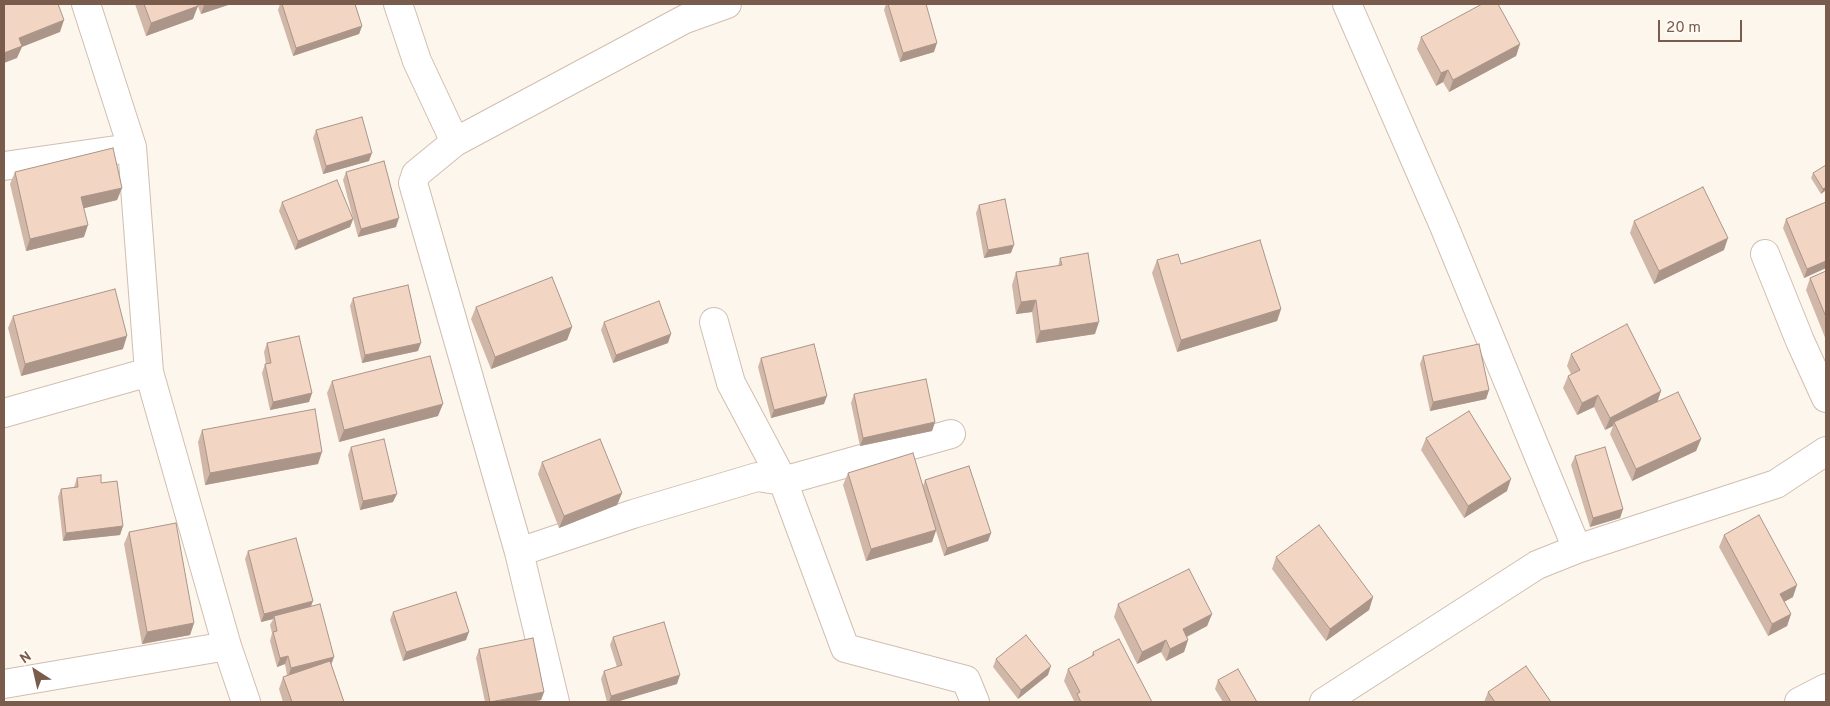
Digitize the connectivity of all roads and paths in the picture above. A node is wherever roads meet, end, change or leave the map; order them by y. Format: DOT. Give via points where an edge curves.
graph roads {
  1 [pos="86,4"];
  2 [pos="398,4"];
  3 [pos="728,4"];
  4 [pos="1347,4"];
  5 [pos="456,142"];
  6 [pos="132,147"];
  7 [pos="4,166"];
  8 [pos="1766,254"];
  9 [pos="714,322"];
  10 [pos="150,372"];
  11 [pos="1826,398"];
  12 [pos="4,413"];
  13 [pos="951,434"];
  14 [pos="1826,451"];
  15 [pos="783,481"];
  16 [pos="1577,549"];
  17 [pos="519,552"];
  18 [pos="227,646"];
  19 [pos="4,684"];
  20 [pos="1826,688"];
  21 [pos="246,702"];
  22 [pos="555,702"];
  23 [pos="975,702"];
  24 [pos="1324,702"];
  25 [pos="1799,702"];
  1 -- 6 [label="street"];
  2 -- 5 [label="street" via="417,61"];
  3 -- 5 [label="street" via="685,19"];
  4 -- 16 [label="street" via="1444,226"];
  5 -- 17 [label="street" via="416,174 413,183"];
  6 -- 7 [label="street"];
  6 -- 10 [label="street"];
  8 -- 11 [label="street"];
  9 -- 15 [label="street" via="730,383"];
  10 -- 12 [label="street"];
  10 -- 18 [label="street"];
  13 -- 15 [label="street"];
  14 -- 16 [label="street" via="1776,484"];
  15 -- 17 [label="street" via="757,477"];
  15 -- 23 [label="street" via="845,648 966,680"];
  16 -- 24 [label="street" via="1537,565"];
  17 -- 22 [label="street"];
  18 -- 19 [label="street"];
  18 -- 21 [label="street"];
  20 -- 25 [label="street"];
}
